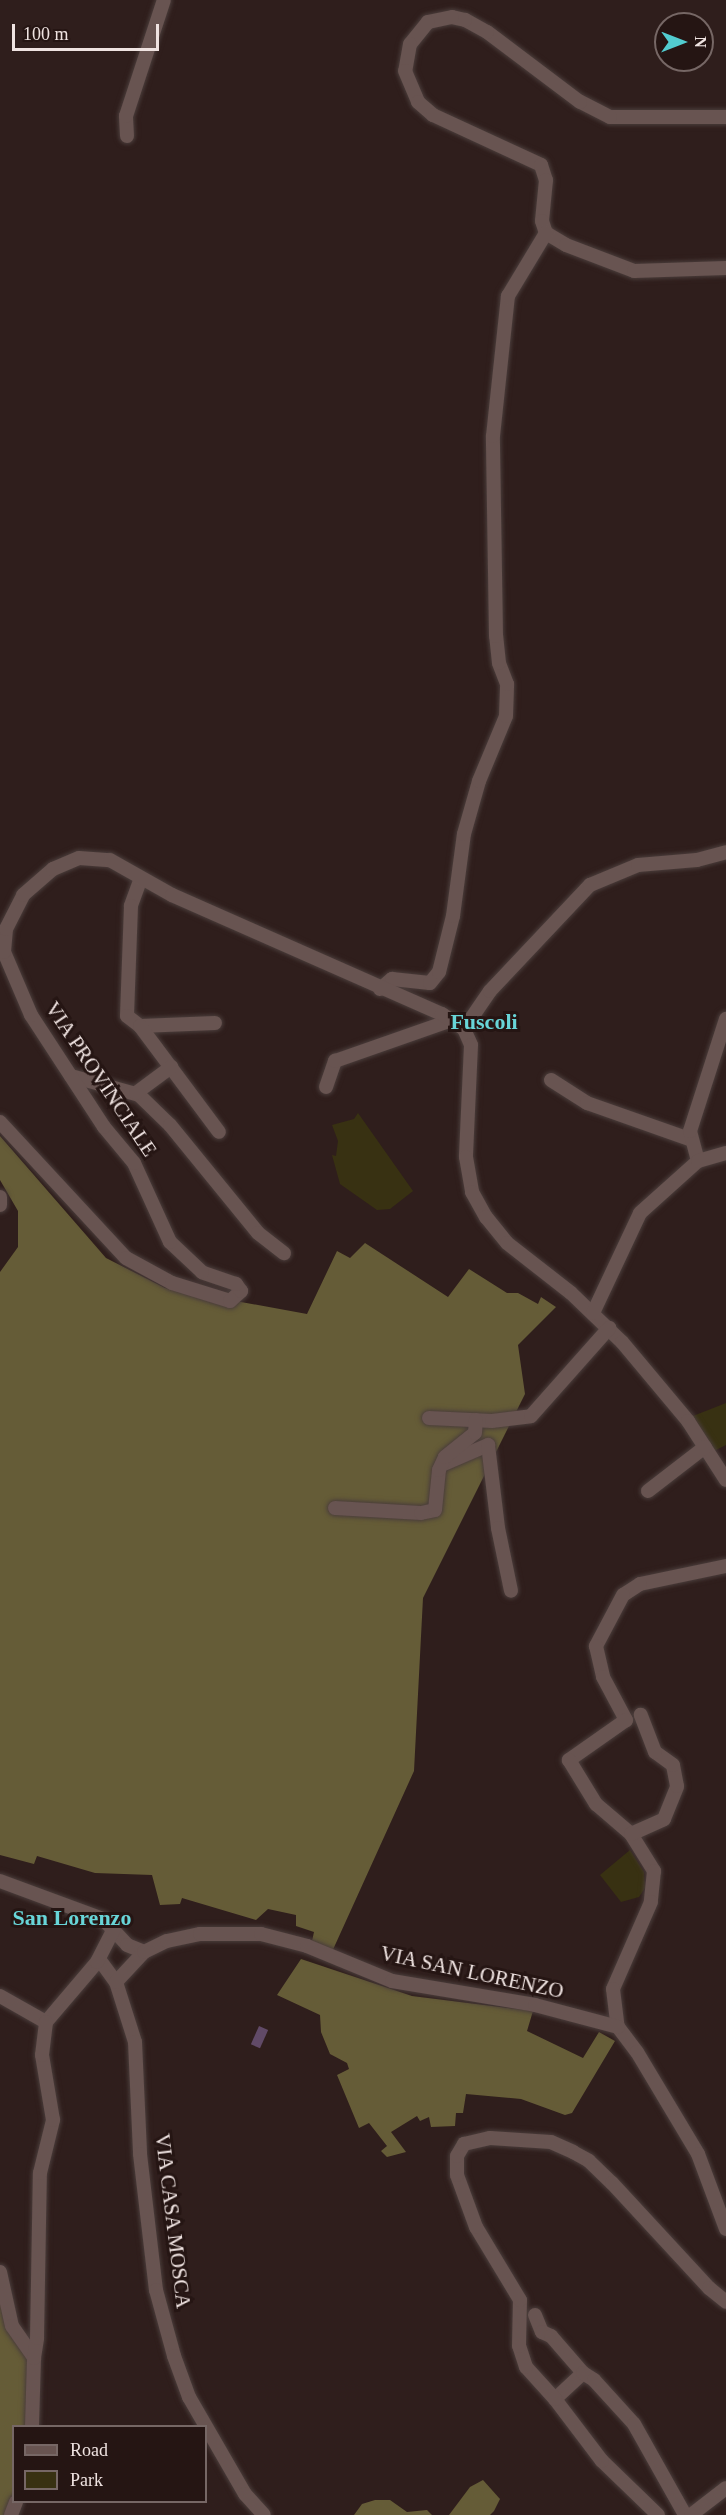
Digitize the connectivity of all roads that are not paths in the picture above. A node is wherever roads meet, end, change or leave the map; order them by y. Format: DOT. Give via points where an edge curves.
graph roads {
  1 [pos="165,0"];
  2 [pos="726,117"];
  3 [pos="127,136"];
  4 [pos="546,233"];
  5 [pos="726,268"];
  6 [pos="726,852"];
  7 [pos="141,878"];
  8 [pos="380,989"];
  9 [pos="726,1019"];
  10 [pos="452,1020"];
  11 [pos="215,1023"];
  12 [pos="140,1026"];
  13 [pos="464,1029"];
  14 [pos="171,1067"];
  15 [pos="71,1076"];
  16 [pos="551,1080"];
  17 [pos="326,1088"];
  18 [pos="136,1093"];
  19 [pos="0,1122"];
  20 [pos="219,1132"];
  21 [pos="689,1139"];
  22 [pos="726,1153"];
  23 [pos="698,1161"];
  24 [pos="0,1197"];
  25 [pos="0,1205"];
  26 [pos="284,1253"];
  27 [pos="593,1313"];
  28 [pos="609,1328"];
  29 [pos="429,1418"];
  30 [pos="476,1420"];
  31 [pos="705,1447"];
  32 [pos="444,1464"];
  33 [pos="726,1480"];
  34 [pos="648,1491"];
  35 [pos="335,1508"];
  36 [pos="726,1566"];
  37 [pos="511,1591"];
  38 [pos="641,1715"];
  39 [pos="631,1834"];
  40 [pos="0,1881"];
  41 [pos="114,1929"];
  42 [pos="144,1952"];
  43 [pos="99,1959"];
  44 [pos="116,1982"];
  45 [pos="0,1996"];
  46 [pos="46,2022"];
  47 [pos="618,2027"];
  48 [pos="726,2229"];
  49 [pos="0,2272"];
  50 [pos="726,2302"];
  51 [pos="535,2314"];
  52 [pos="34,2358"];
  53 [pos="583,2373"];
  54 [pos="555,2399"];
  55 [pos="32,2425"];
  56 [pos="205,2425"];
  57 [pos="207,2428"];
  58 [pos="726,2488"];
  59 [pos="264,2515"];
  60 [pos="658,2515"];
  61 [pos="685,2515"];
  62 [pos="692,2515"];
  1 -- 3 [label="street" via="126,116"];
  2 -- 4 [label="street" via="610,117 580,102 465,20 452,17 428,22 410,44 405,71 409,89 433,115 541,165 546,180 542,220"];
  4 -- 5 [label="street" via="566,245 634,271"];
  4 -- 8 [label="street" via="508,296 493,436 496,636 508,692 506,716 479,781 464,834 453,916 439,972 430,983 392,979"];
  6 -- 13 [label="street" via="697,860 638,865 590,885 490,991"];
  7 -- 8 [label="street"];
  7 -- 12 [label="street" via="131,906 127,969 127,1016"];
  7 -- 15 [label="street, VIA PROVINCIALE" via="110,860 79,858 53,869 23,895 6,929 4,952 32,1015"];
  8 -- 10 [label="street"];
  9 -- 21 [label="street"];
  10 -- 13 [label="street"];
  10 -- 17 [label="street" via="335,1061"];
  11 -- 12 [label="street"];
  12 -- 14 [label="street"];
  13 -- 27 [label="street" via="471,1045 466,1158 472,1192 507,1243"];
  14 -- 18 [label="street"];
  14 -- 20 [label="street"];
  15 -- 18 [label="street"];
  15 -- 19 [label="street, VIA PROVINCIALE" via="134,1163 170,1242 202,1272 236,1284 242,1291 230,1301 172,1283 126,1258"];
  16 -- 21 [label="street" via="587,1103"];
  18 -- 26 [label="street" via="170,1125 258,1233"];
  21 -- 23 [label="street"];
  22 -- 23 [label="street"];
  23 -- 27 [label="street" via="640,1213"];
  24 -- 25 [label="street"];
  27 -- 28 [label="street"];
  28 -- 30 [label="street" via="531,1416"];
  28 -- 31 [label="street" via="676,1406"];
  29 -- 30 [label="street"];
  30 -- 32 [label="street" via="475,1433 445,1457"];
  31 -- 33 [label="street"];
  31 -- 34 [label="street"];
  32 -- 35 [label="street" via="439,1470 438,1504 430,1513"];
  32 -- 37 [label="street" via="488,1445 498,1528"];
  36 -- 39 [label="street" via="640,1584 623,1595 613,1608 596,1646 596,1658 626,1720 569,1760 596,1804"];
  38 -- 39 [label="street" via="660,1758 673,1765 677,1786 663,1819"];
  39 -- 47 [label="street" via="647,1857 655,1887 615,1982"];
  40 -- 41 [label="street" via="63,1902 103,1919"];
  41 -- 42 [label="street" via="127,1945"];
  41 -- 43 [label="street"];
  42 -- 44 [label="street, VIA SAN LORENZO"];
  42 -- 47 [label="street, VIA SAN LORENZO" via="167,1941 200,1934 275,1936 392,1981 536,2006"];
  43 -- 44 [label="street"];
  43 -- 46 [label="street"];
  44 -- 56 [label="street, VIA CASA MOSCA" via="135,2042 140,2154 156,2290 174,2356 189,2397"];
  45 -- 46 [label="street"];
  46 -- 52 [label="street" via="42,2055 53,2120 40,2173"];
  47 -- 48 [label="street" via="698,2154"];
  49 -- 52 [label="street" via="12,2326"];
  50 -- 54 [label="street" via="589,2161 551,2142 490,2138 464,2144 457,2156 458,2175 477,2227 520,2300 519,2346 526,2367"];
  51 -- 53 [label="street" via="542,2332"];
  52 -- 55 [label="street"];
  53 -- 54 [label="street"];
  53 -- 61 [label="street" via="634,2424"];
  54 -- 60 [label="street" via="602,2461"];
  57 -- 59 [label="street, VIA CASA MOSCA" via="245,2494"];
  58 -- 62 [label="street"];
}
